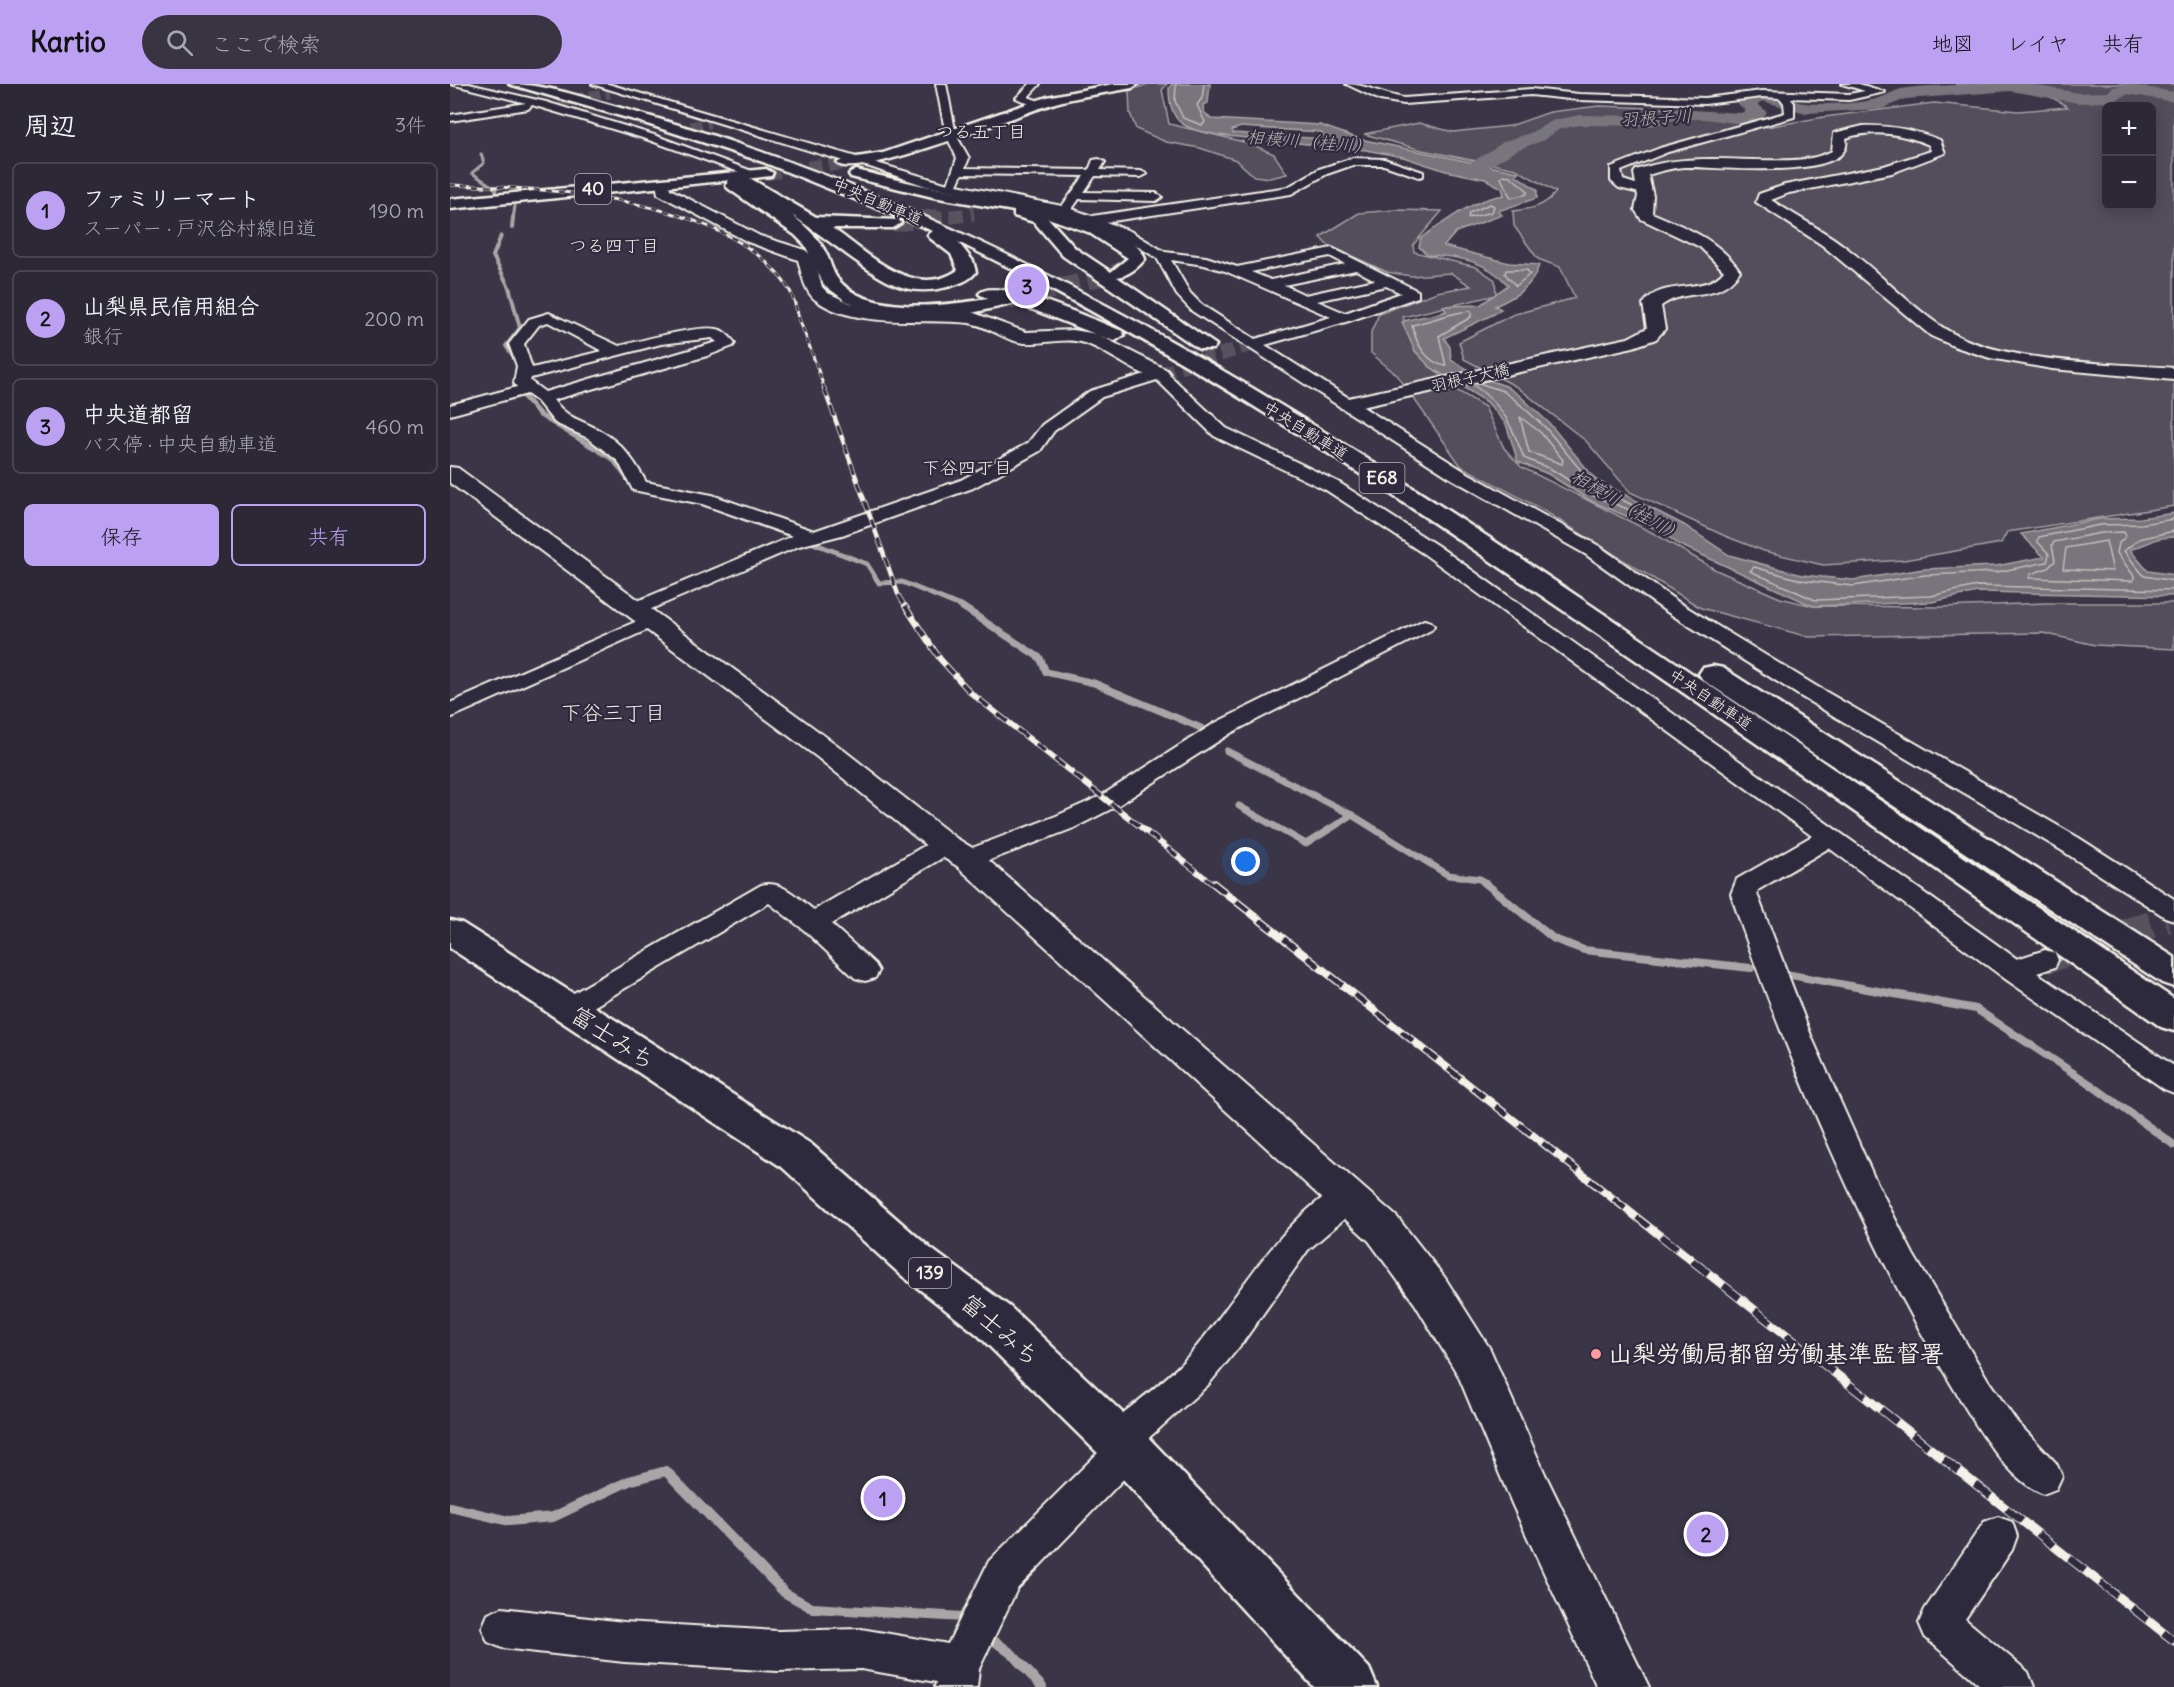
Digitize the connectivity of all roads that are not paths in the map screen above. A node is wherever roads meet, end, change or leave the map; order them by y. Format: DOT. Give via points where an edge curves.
graph roads {
  1 [pos="456,84"];
  2 [pos="515,84"];
  3 [pos="597,84"];
  4 [pos="940,84"];
  5 [pos="1035,84"];
  6 [pos="1132,84"];
  7 [pos="1365,84"];
  8 [pos="1512,84"];
  9 [pos="1848,84"];
  10 [pos="1352,85"];
  11 [pos="647,86"];
  12 [pos="623,92"];
  13 [pos="610,93"];
  14 [pos="541,94"];
  15 [pos="1447,97"];
  16 [pos="558,102"];
  17 [pos="1788,102"];
  18 [pos="1038,104"];
  19 [pos="450,118"];
  20 [pos="714,124"];
  21 [pos="669,133"];
  22 [pos="951,135"];
  23 [pos="650,136"];
  24 [pos="1042,158"];
  25 [pos="1065,160"];
  26 [pos="859,161"];
  27 [pos="844,163"];
  28 [pos="960,171"];
  29 [pos="1030,172"];
  30 [pos="760,173"];
  31 [pos="1092,173"];
  32 [pos="1141,174"];
  33 [pos="1419,174"];
  34 [pos="736,176"];
  35 [pos="828,180"];
  36 [pos="663,183"];
  37 [pos="950,189"];
  38 [pos="1644,190"];
  39 [pos="1077,195"];
  40 [pos="1159,198"];
  41 [pos="450,204"];
  42 [pos="1065,210"];
  43 [pos="974,214"];
  44 [pos="1093,220"];
  45 [pos="893,223"];
  46 [pos="802,224"];
  47 [pos="1162,256"];
  48 [pos="1359,265"];
  49 [pos="1235,271"];
  50 [pos="1119,272"];
  51 [pos="1389,281"];
  52 [pos="1267,285"];
  53 [pos="1301,300"];
  54 [pos="1009,301"];
  55 [pos="1344,318"];
  56 [pos="1253,344"];
  57 [pos="619,351"];
  58 [pos="1217,353"];
  59 [pos="1236,366"];
  60 [pos="1160,374"];
  61 [pos="2174,374"];
  62 [pos="525,382"];
  63 [pos="543,398"];
  64 [pos="1285,399"];
  65 [pos="1348,404"];
  66 [pos="450,410"];
  67 [pos="1356,461"];
  68 [pos="450,473"];
  69 [pos="811,536"];
  70 [pos="643,615"];
  71 [pos="1424,626"];
  72 [pos="450,711"];
  73 [pos="1830,836"];
  74 [pos="956,852"];
  75 [pos="2172,915"];
  76 [pos="813,922"];
  77 [pos="450,932"];
  78 [pos="2045,960"];
  79 [pos="865,971"];
  80 [pos="2014,971"];
  81 [pos="2174,974"];
  82 [pos="568,1009"];
  83 [pos="2174,1017"];
  84 [pos="2174,1081"];
  85 [pos="1347,1198"];
  86 [pos="1122,1445"];
  87 [pos="2043,1476"];
  88 [pos="1998,1536"];
  89 [pos="502,1628"];
  90 [pos="958,1677"];
  91 [pos="1350,1687"];
  92 [pos="1623,1687"];
  93 [pos="2013,1687"];
  1 -- 14 [label="street"];
  2 -- 35 [label="main road, 中央自動車道 / E68" via="671,126"];
  3 -- 12 [label="street"];
  4 -- 22 [label="street"];
  5 -- 18 [label="street" via="1021,98"];
  6 -- 18 [label="main road"];
  7 -- 10 [label="street"];
  8 -- 15 [label="street"];
  9 -- 17 [label="street" via="1880,92"];
  10 -- 15 [label="street" via="1397,101"];
  11 -- 12 [label="street"];
  12 -- 13 [label="street"];
  12 -- 20 [label="street"];
  14 -- 16 [label="street"];
  14 -- 19 [label="street"];
  14 -- 20 [label="main road, 中央自動車道 / E68"];
  14 -- 23 [label="street"];
  15 -- 17 [label="street" via="1531,92 1705,101 1750,94"];
  17 -- 38 [label="street" via="1790,114 1781,118 1664,150 1615,169 1617,182"];
  18 -- 22 [label="main road"];
  20 -- 26 [label="street"];
  20 -- 50 [label="main road" via="864,176 950,196 1040,209 1073,219 1135,253 1137,259"];
  20 -- 64 [label="main road, 中央自動車道 / E68" via="984,238 1096,292"];
  21 -- 23 [label="street"];
  22 -- 26 [label="main road" via="885,157"];
  22 -- 28 [label="street" via="963,158"];
  23 -- 30 [label="street"];
  24 -- 29 [label="street"];
  25 -- 31 [label="street" via="1099,162"];
  26 -- 27 [label="main road"];
  26 -- 37 [label="street"];
  28 -- 29 [label="street"];
  28 -- 37 [label="street"];
  29 -- 31 [label="street"];
  30 -- 34 [label="main road"];
  31 -- 32 [label="street"];
  31 -- 39 [label="street"];
  33 -- 44 [label="street" via="1390,162 1362,159 1316,175 1291,190"];
  34 -- 36 [label="main road, 40"];
  34 -- 46 [label="main road" via="734,186"];
  35 -- 46 [label="main road" via="940,238 964,259 967,272 938,284 906,283 891,278"];
  35 -- 67 [label="main road, 中央自動車道 / E68" via="931,224 1080,297 1266,404"];
  36 -- 41 [label="main road, 40"];
  36 -- 60 [label="street" via="663,191 694,209 754,239 799,253 806,258 814,288 822,297 846,308 898,316 974,318 1024,338 1086,336"];
  37 -- 42 [label="street"];
  38 -- 61 [label="street" via="1641,173 1654,167 1830,158 1838,153 1839,136 1858,131 1917,135 1935,143 1938,153 1867,174 1802,185 1764,198 1763,202 1820,237 1954,342 1984,351 2056,362"];
  38 -- 65 [label="street, 羽根子大橋" via="1646,216 1698,240 1728,262 1732,272 1729,279 1658,298 1652,304 1656,329 1633,342"];
  39 -- 40 [label="street"];
  39 -- 42 [label="street"];
  42 -- 44 [label="street"];
  43 -- 58 [label="main road" via="1015,212 1040,219 1069,252"];
  44 -- 47 [label="street"];
  45 -- 46 [label="main road"];
  46 -- 54 [label="main road" via="833,285 855,299 884,308 937,310"];
  46 -- 67 [label="main road" via="828,244 870,290 891,295 993,294 1039,305 1128,340"];
  47 -- 49 [label="street" via="1185,256"];
  47 -- 56 [label="street" via="1184,295 1197,308"];
  48 -- 49 [label="street" via="1332,252"];
  48 -- 51 [label="street"];
  48 -- 52 [label="street"];
  49 -- 52 [label="street"];
  51 -- 53 [label="street"];
  51 -- 55 [label="street" via="1413,296"];
  52 -- 53 [label="street"];
  53 -- 55 [label="street"];
  55 -- 56 [label="street"];
  56 -- 65 [label="street"];
  57 -- 62 [label="street"];
  57 -- 62 [label="street" via="549,317 534,322 516,344 525,366"];
  57 -- 63 [label="street" via="660,340 715,333 728,343 632,375"];
  59 -- 64 [label="main road"];
  60 -- 69 [label="street" via="1096,394 1048,428 1034,447 967,484"];
  60 -- 73 [label="street" via="1220,432 1332,486 1431,550"];
  62 -- 63 [label="street"];
  62 -- 66 [label="street"];
  63 -- 69 [label="street" via="561,420 594,434 625,458 639,486 706,499"];
  64 -- 81 [label="main road, 中央自動車道 / E68" via="1499,533"];
  65 -- 75 [label="street" via="1458,475 1592,550 1671,606 1808,691 2070,844"];
  67 -- 83 [label="main road, 中央自動車道 / E68"];
  68 -- 70 [label="street"];
  69 -- 70 [label="street"];
  70 -- 72 [label="street"];
  70 -- 74 [label="street"];
  71 -- 74 [label="street" via="1223,728 1109,801 1065,822"];
  73 -- 80 [label="street"];
  73 -- 87 [label="street" via="1746,885 1744,894 1762,955 1886,1234 1964,1375 2006,1436"];
  74 -- 76 [label="street"];
  74 -- 85 [label="street" via="1143,1012"];
  76 -- 79 [label="street"];
  76 -- 82 [label="street" via="770,891"];
  77 -- 82 [label="main road, 富士みち / 139"];
  78 -- 80 [label="street"];
  80 -- 84 [label="street"];
  82 -- 86 [label="main road, 富士みち / 139" via="797,1156 915,1261 994,1321"];
  85 -- 86 [label="street" via="1297,1240 1196,1373"];
  85 -- 92 [label="street" via="1383,1229 1430,1291 1475,1363 1529,1490"];
  86 -- 90 [label="street" via="1003,1575"];
  86 -- 91 [label="main road, 富士みち / 139"];
  88 -- 93 [label="street" via="1939,1623"];
  89 -- 90 [label="street" via="636,1643 778,1651 861,1649"];
}
